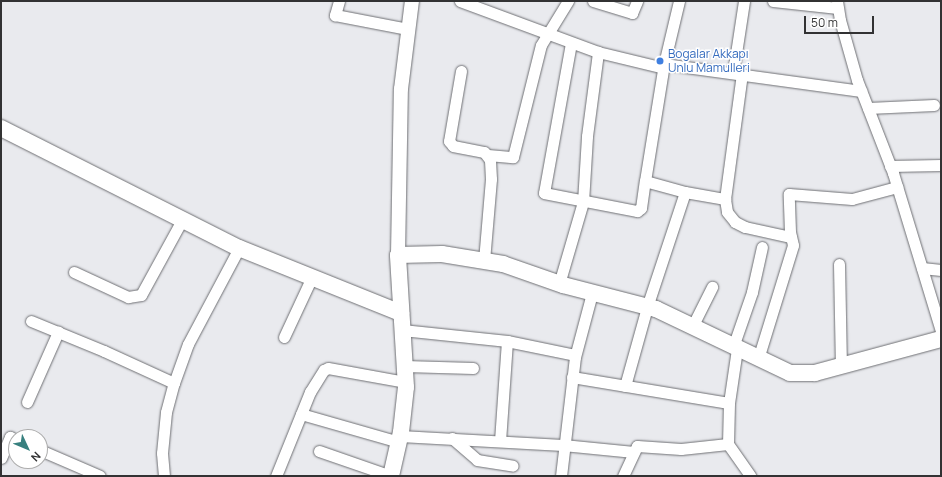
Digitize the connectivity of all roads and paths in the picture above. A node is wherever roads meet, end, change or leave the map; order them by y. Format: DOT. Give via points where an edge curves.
graph roads {
  1 [pos="338,1"];
  2 [pos="412,1"];
  3 [pos="460,1"];
  4 [pos="568,1"];
  5 [pos="593,1"];
  6 [pos="637,1"];
  7 [pos="679,1"];
  8 [pos="744,1"];
  9 [pos="773,1"];
  10 [pos="838,4"];
  11 [pos="408,29"];
  12 [pos="548,33"];
  13 [pos="572,43"];
  14 [pos="598,52"];
  15 [pos="664,66"];
  16 [pos="462,71"];
  17 [pos="738,73"];
  18 [pos="861,91"];
  19 [pos="934,105"];
  20 [pos="868,108"];
  21 [pos="1,128"];
  22 [pos="488,155"];
  23 [pos="941,165"];
  24 [pos="890,166"];
  25 [pos="645,181"];
  26 [pos="897,187"];
  27 [pos="685,192"];
  28 [pos="725,199"];
  29 [pos="583,202"];
  30 [pos="182,220"];
  31 [pos="791,237"];
  32 [pos="762,247"];
  33 [pos="239,248"];
  34 [pos="398,255"];
  35 [pos="484,261"];
  36 [pos="839,264"];
  37 [pos="922,268"];
  38 [pos="941,270"];
  39 [pos="74,272"];
  40 [pos="312,277"];
  41 [pos="559,284"];
  42 [pos="712,287"];
  43 [pos="592,293"];
  44 [pos="646,307"];
  45 [pos="401,312"];
  46 [pos="31,322"];
  47 [pos="692,327"];
  48 [pos="402,330"];
  49 [pos="941,331"];
  50 [pos="58,332"];
  51 [pos="284,337"];
  52 [pos="941,339"];
  53 [pos="507,341"];
  54 [pos="735,348"];
  55 [pos="575,355"];
  56 [pos="758,358"];
  57 [pos="841,366"];
  58 [pos="473,368"];
  59 [pos="405,374"];
  60 [pos="572,377"];
  61 [pos="174,383"];
  62 [pos="625,386"];
  63 [pos="27,402"];
  64 [pos="729,402"];
  65 [pos="301,414"];
  66 [pos="452,438"];
  67 [pos="399,439"];
  68 [pos="500,440"];
  69 [pos="8,442"];
  70 [pos="728,444"];
  71 [pos="563,445"];
  72 [pos="319,451"];
  73 [pos="634,452"];
  74 [pos="48,453"];
  75 [pos="1,458"];
  76 [pos="513,466"];
  77 [pos="100,476"];
  78 [pos="163,476"];
  79 [pos="276,476"];
  80 [pos="391,476"];
  81 [pos="561,476"];
  82 [pos="623,476"];
  83 [pos="750,476"];
  1 -- 11 [label="street" via="334,15"];
  2 -- 11 [label="street"];
  3 -- 12 [label="street"];
  4 -- 12 [label="street"];
  5 -- 6 [label="street" via="632,13"];
  7 -- 15 [label="street"];
  8 -- 17 [label="street"];
  9 -- 10 [label="street"];
  10 -- 18 [label="street"];
  11 -- 34 [label="street" via="401,89"];
  12 -- 13 [label="street"];
  12 -- 22 [label="street" via="541,45 513,157"];
  13 -- 14 [label="street"];
  13 -- 29 [label="street" via="544,193"];
  14 -- 15 [label="street"];
  14 -- 29 [label="street" via="587,136"];
  15 -- 17 [label="street"];
  15 -- 25 [label="street"];
  16 -- 22 [label="street" via="450,141 453,146"];
  17 -- 18 [label="street" via="790,84"];
  17 -- 28 [label="street"];
  18 -- 20 [label="street"];
  19 -- 20 [label="street"];
  20 -- 24 [label="street"];
  21 -- 30 [label="main road"];
  22 -- 35 [label="street" via="491,179"];
  23 -- 24 [label="street"];
  24 -- 26 [label="street"];
  25 -- 27 [label="street"];
  25 -- 29 [label="street" via="641,208 637,211"];
  26 -- 31 [label="street" via="852,199 790,194"];
  26 -- 37 [label="street"];
  27 -- 28 [label="street"];
  27 -- 44 [label="street"];
  28 -- 31 [label="street" via="727,212 735,222 745,227"];
  29 -- 41 [label="street"];
  30 -- 33 [label="main road"];
  30 -- 39 [label="street" via="141,295 128,297"];
  31 -- 56 [label="street" via="793,245"];
  32 -- 54 [label="street"];
  33 -- 40 [label="main road"];
  33 -- 61 [label="street" via="188,344"];
  34 -- 35 [label="main road" via="442,254"];
  34 -- 45 [label="main road"];
  35 -- 41 [label="main road" via="503,264"];
  36 -- 57 [label="street"];
  37 -- 38 [label="street"];
  37 -- 49 [label="street"];
  40 -- 45 [label="main road"];
  40 -- 51 [label="street"];
  41 -- 43 [label="main road"];
  42 -- 47 [label="street"];
  43 -- 44 [label="main road"];
  43 -- 55 [label="street"];
  44 -- 47 [label="main road"];
  44 -- 62 [label="street"];
  45 -- 48 [label="main road"];
  46 -- 50 [label="street"];
  47 -- 54 [label="main road"];
  48 -- 53 [label="street"];
  48 -- 59 [label="main road"];
  50 -- 61 [label="street"];
  50 -- 63 [label="street"];
  52 -- 57 [label="main road"];
  53 -- 55 [label="street"];
  53 -- 68 [label="street"];
  54 -- 56 [label="main road"];
  54 -- 64 [label="street"];
  55 -- 60 [label="street"];
  56 -- 57 [label="main road" via="790,373 816,373"];
  58 -- 59 [label="street"];
  59 -- 65 [label="street" via="328,368 310,392"];
  59 -- 67 [label="main road"];
  60 -- 62 [label="street"];
  60 -- 71 [label="street"];
  61 -- 78 [label="street" via="166,412 162,453"];
  62 -- 64 [label="street"];
  64 -- 70 [label="street"];
  65 -- 67 [label="street"];
  65 -- 79 [label="street"];
  66 -- 67 [label="street"];
  66 -- 68 [label="street"];
  66 -- 76 [label="street" via="477,460"];
  67 -- 80 [label="main road"];
  68 -- 71 [label="street"];
  69 -- 75 [label="street"];
  70 -- 73 [label="street" via="681,449 637,446"];
  70 -- 83 [label="street"];
  71 -- 73 [label="street"];
  71 -- 81 [label="street"];
  72 -- 80 [label="street"];
  73 -- 82 [label="street"];
  74 -- 77 [label="street"];
}
